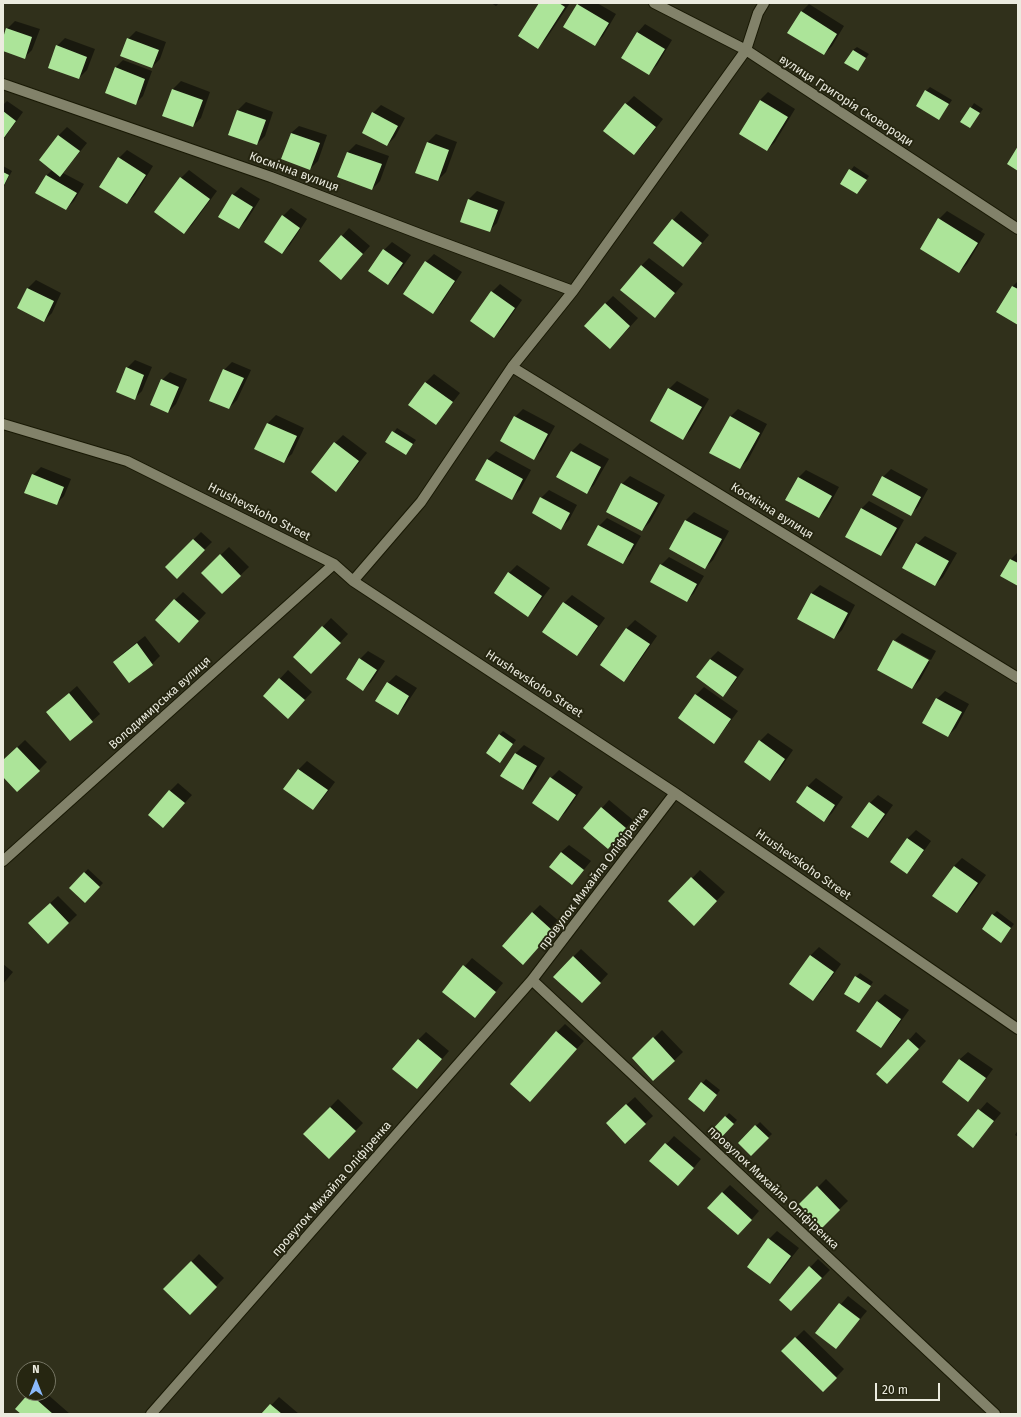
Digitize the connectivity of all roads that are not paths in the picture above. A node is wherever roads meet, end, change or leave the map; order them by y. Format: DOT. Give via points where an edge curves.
graph roads {
  1 [pos="654,3"];
  2 [pos="764,3"];
  3 [pos="746,50"];
  4 [pos="3,84"];
  5 [pos="1018,229"];
  6 [pos="573,291"];
  7 [pos="512,367"];
  8 [pos="3,424"];
  9 [pos="334,564"];
  10 [pos="353,581"];
  11 [pos="1018,678"];
  12 [pos="675,793"];
  13 [pos="3,861"];
  14 [pos="532,980"];
  15 [pos="1018,1029"];
  16 [pos="151,1414"];
  17 [pos="995,1414"];
  1 -- 3 [label="street, вулиця Григорія Сковороди"];
  2 -- 3 [label="street" via="758,13"];
  3 -- 5 [label="street, вулиця Григорія Сковороди"];
  3 -- 6 [label="street"];
  4 -- 6 [label="street, Космічна вулиця" via="271,177"];
  6 -- 7 [label="street"];
  7 -- 10 [label="street" via="421,502"];
  7 -- 11 [label="street, Космічна вулиця"];
  8 -- 9 [label="street, Hrushevskoho Street" via="127,460"];
  9 -- 10 [label="street, Hrushevskoho Street"];
  9 -- 13 [label="street, Володимирська вулиця"];
  10 -- 12 [label="street, Hrushevskoho Street"];
  12 -- 14 [label="street, провулок Михайла Оліфіренка"];
  12 -- 15 [label="street, Hrushevskoho Street"];
  14 -- 16 [label="street, провулок Михайла Оліфіренка"];
  14 -- 17 [label="street, провулок Михайла Оліфіренка"];
}
